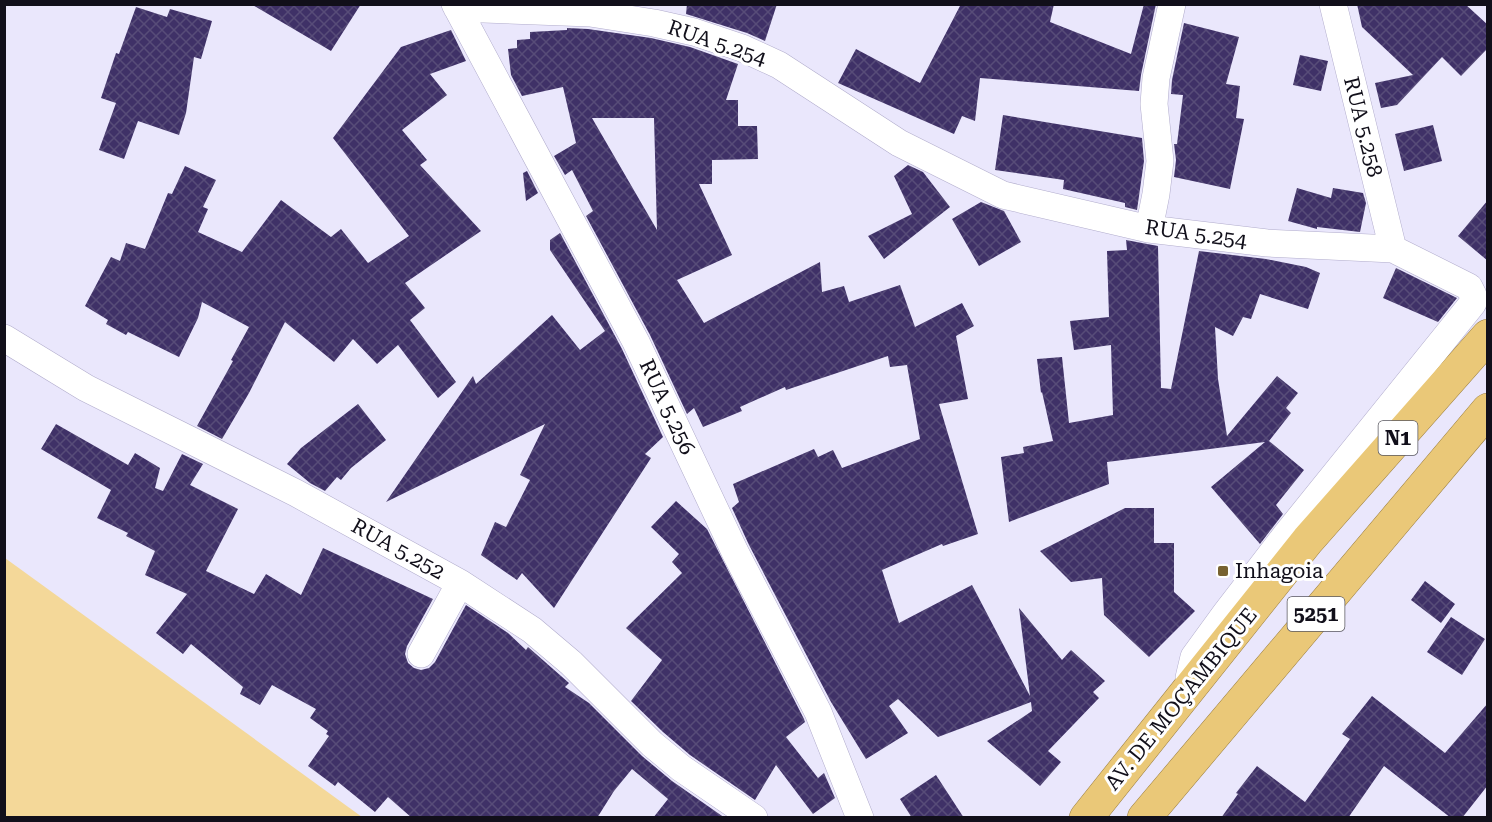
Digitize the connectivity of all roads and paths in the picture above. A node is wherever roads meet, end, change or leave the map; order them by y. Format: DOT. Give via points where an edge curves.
graph roads {
  1 [pos="1172,4"];
  2 [pos="1333,4"];
  3 [pos="456,6"];
  4 [pos="1149,229"];
  5 [pos="1393,249"];
  6 [pos="1488,336"];
  7 [pos="4,338"];
  8 [pos="1488,410"];
  9 [pos="1308,540"];
  10 [pos="460,583"];
  11 [pos="421,654"];
  12 [pos="1185,691"];
  13 [pos="754,818"];
  14 [pos="860,818"];
  15 [pos="1086,818"];
  16 [pos="1144,818"];
  1 -- 4 [label="street" via="1156,78 1154,105 1160,161"];
  2 -- 5 [label="street, RUA 5.258"];
  3 -- 4 [label="street, RUA 5.254" via="590,13 694,32 779,65 899,142 1003,195"];
  3 -- 14 [label="street, RUA 5.256" via="636,342 735,552 818,712"];
  4 -- 5 [label="street, RUA 5.254" via="1267,243"];
  5 -- 12 [label="street, RUA 5.254" via="1469,287 1473,303 1226,613 1194,657"];
  6 -- 9 [label="highway, AV. DE MOÇAMBIQUE / N1"];
  7 -- 10 [label="street, RUA 5.252" via="86,388 296,493"];
  8 -- 16 [label="highway, 5251"];
  9 -- 12 [label="highway, AV. DE MOÇAMBIQUE / 5251"];
  10 -- 11 [label="street"];
  10 -- 13 [label="street, RUA 5.252" via="532,630 652,744"];
  12 -- 15 [label="highway, AV. DE MOÇAMBIQUE / 5251"];
}
